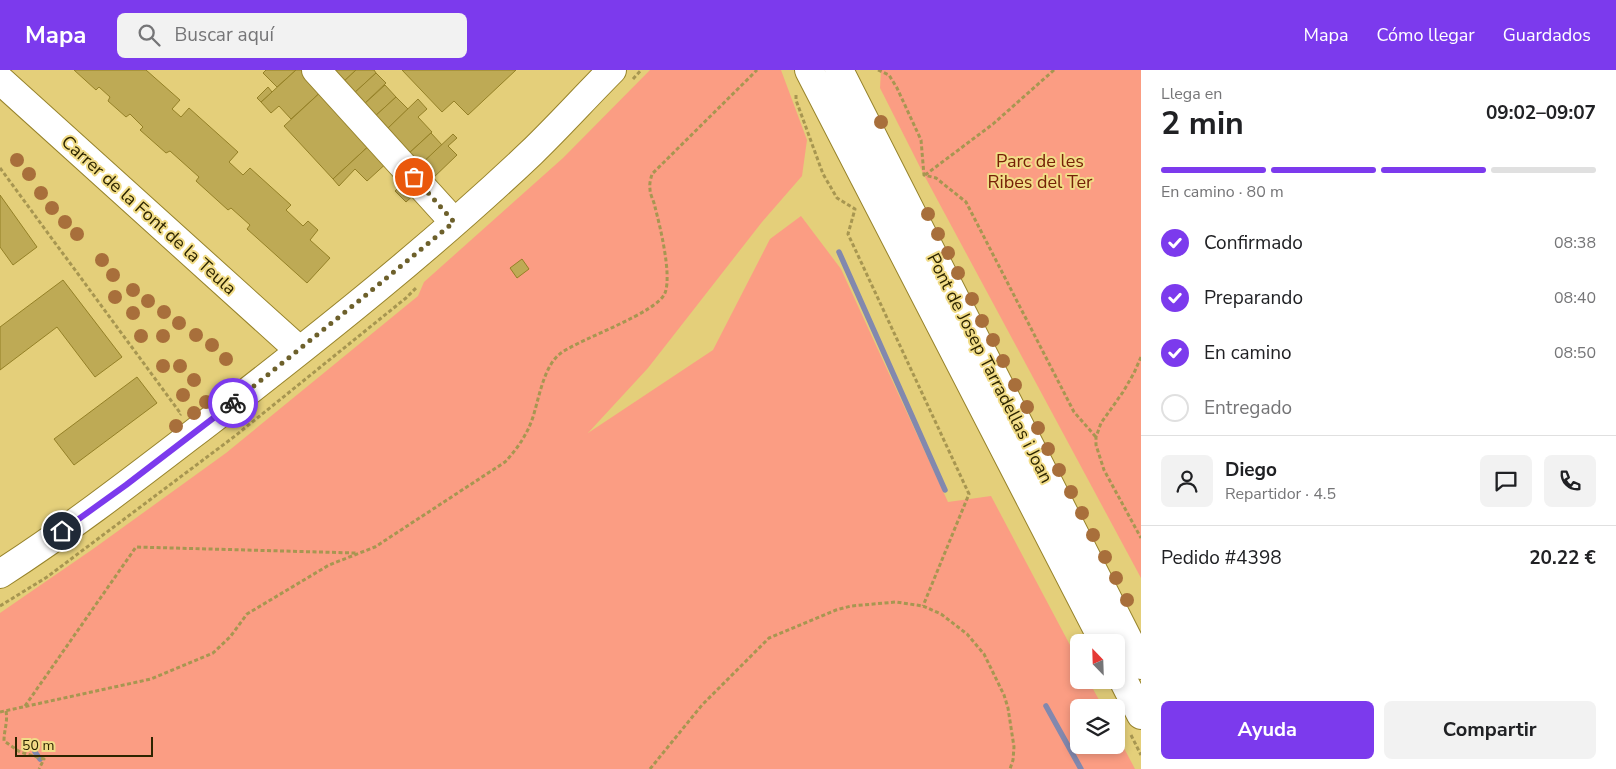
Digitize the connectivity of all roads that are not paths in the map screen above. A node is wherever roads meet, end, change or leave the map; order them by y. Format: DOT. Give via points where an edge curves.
graph roads {
  1 [pos="316,70"];
  2 [pos="612,70"];
  3 [pos="839,70"];
  4 [pos="0,80"];
  5 [pos="802,81"];
  6 [pos="454,222"];
  7 [pos="299,350"];
  8 [pos="0,574"];
  9 [pos="1100,634"];
  10 [pos="1141,665"];
  11 [pos="1125,683"];
  12 [pos="1141,714"];
  1 -- 6 [label="street"];
  2 -- 6 [label="street" via="532,152"];
  3 -- 10 [label="street, Pont de Josep Tarradellas i Joan"];
  4 -- 7 [label="street, Carrer de la Font de la Teula"];
  5 -- 9 [label="street, Pont de Josep Tarradellas i Joan"];
  6 -- 7 [label="street"];
  7 -- 8 [label="street" via="126,485"];
  11 -- 12 [label="street"];
}
